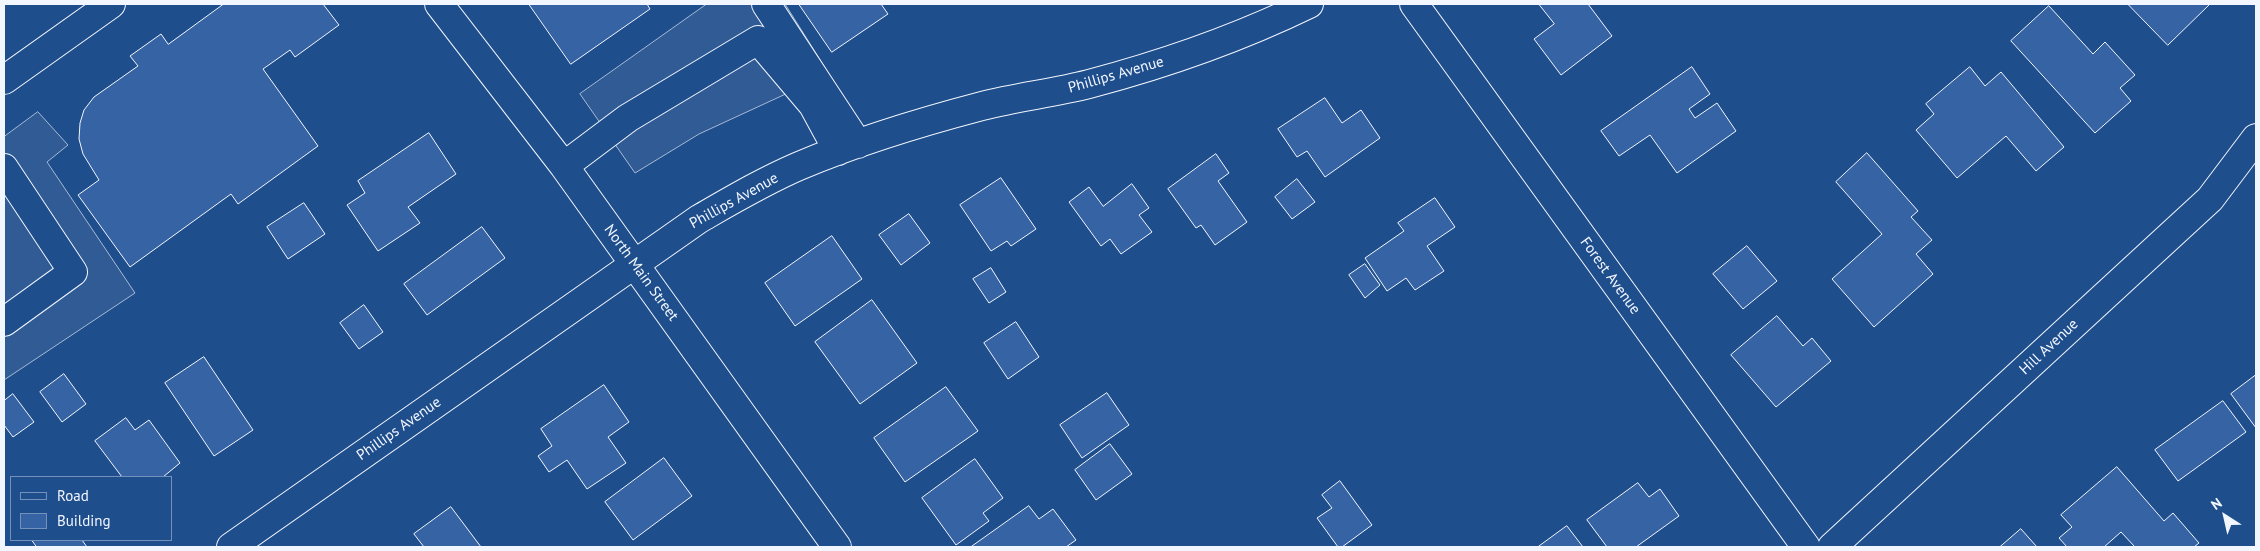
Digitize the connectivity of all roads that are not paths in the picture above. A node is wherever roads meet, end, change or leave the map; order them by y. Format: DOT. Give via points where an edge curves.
graph roads {
  1 [pos="111,4"];
  2 [pos="440,4"];
  3 [pos="766,4"];
  4 [pos="1309,4"];
  5 [pos="1414,4"];
  6 [pos="4,80"];
  7 [pos="2256,138"];
  8 [pos="848,147"];
  9 [pos="564,166"];
  10 [pos="8,183"];
  11 [pos="634,264"];
  12 [pos="4,322"];
  13 [pos="231,547"];
  14 [pos="837,547"];
  15 [pos="1806,547"];
  16 [pos="1832,547"];
  1 -- 6 [label="street"];
  2 -- 9 [label="street, North Main Street"];
  3 -- 8 [label="street"];
  4 -- 8 [label="street, Phillips Avenue" via="1185,56 1091,83 984,106"];
  5 -- 15 [label="street, Forest Avenue"];
  7 -- 16 [label="street, Hill Avenue" via="2210,198"];
  8 -- 9 [label="street" via="758,40 628,118"];
  8 -- 11 [label="street, Phillips Avenue" via="754,188 699,219"];
  9 -- 11 [label="street, North Main Street"];
  10 -- 12 [label="street" via="73,272"];
  11 -- 13 [label="street, Phillips Avenue"];
  11 -- 14 [label="street, North Main Street"];
}
